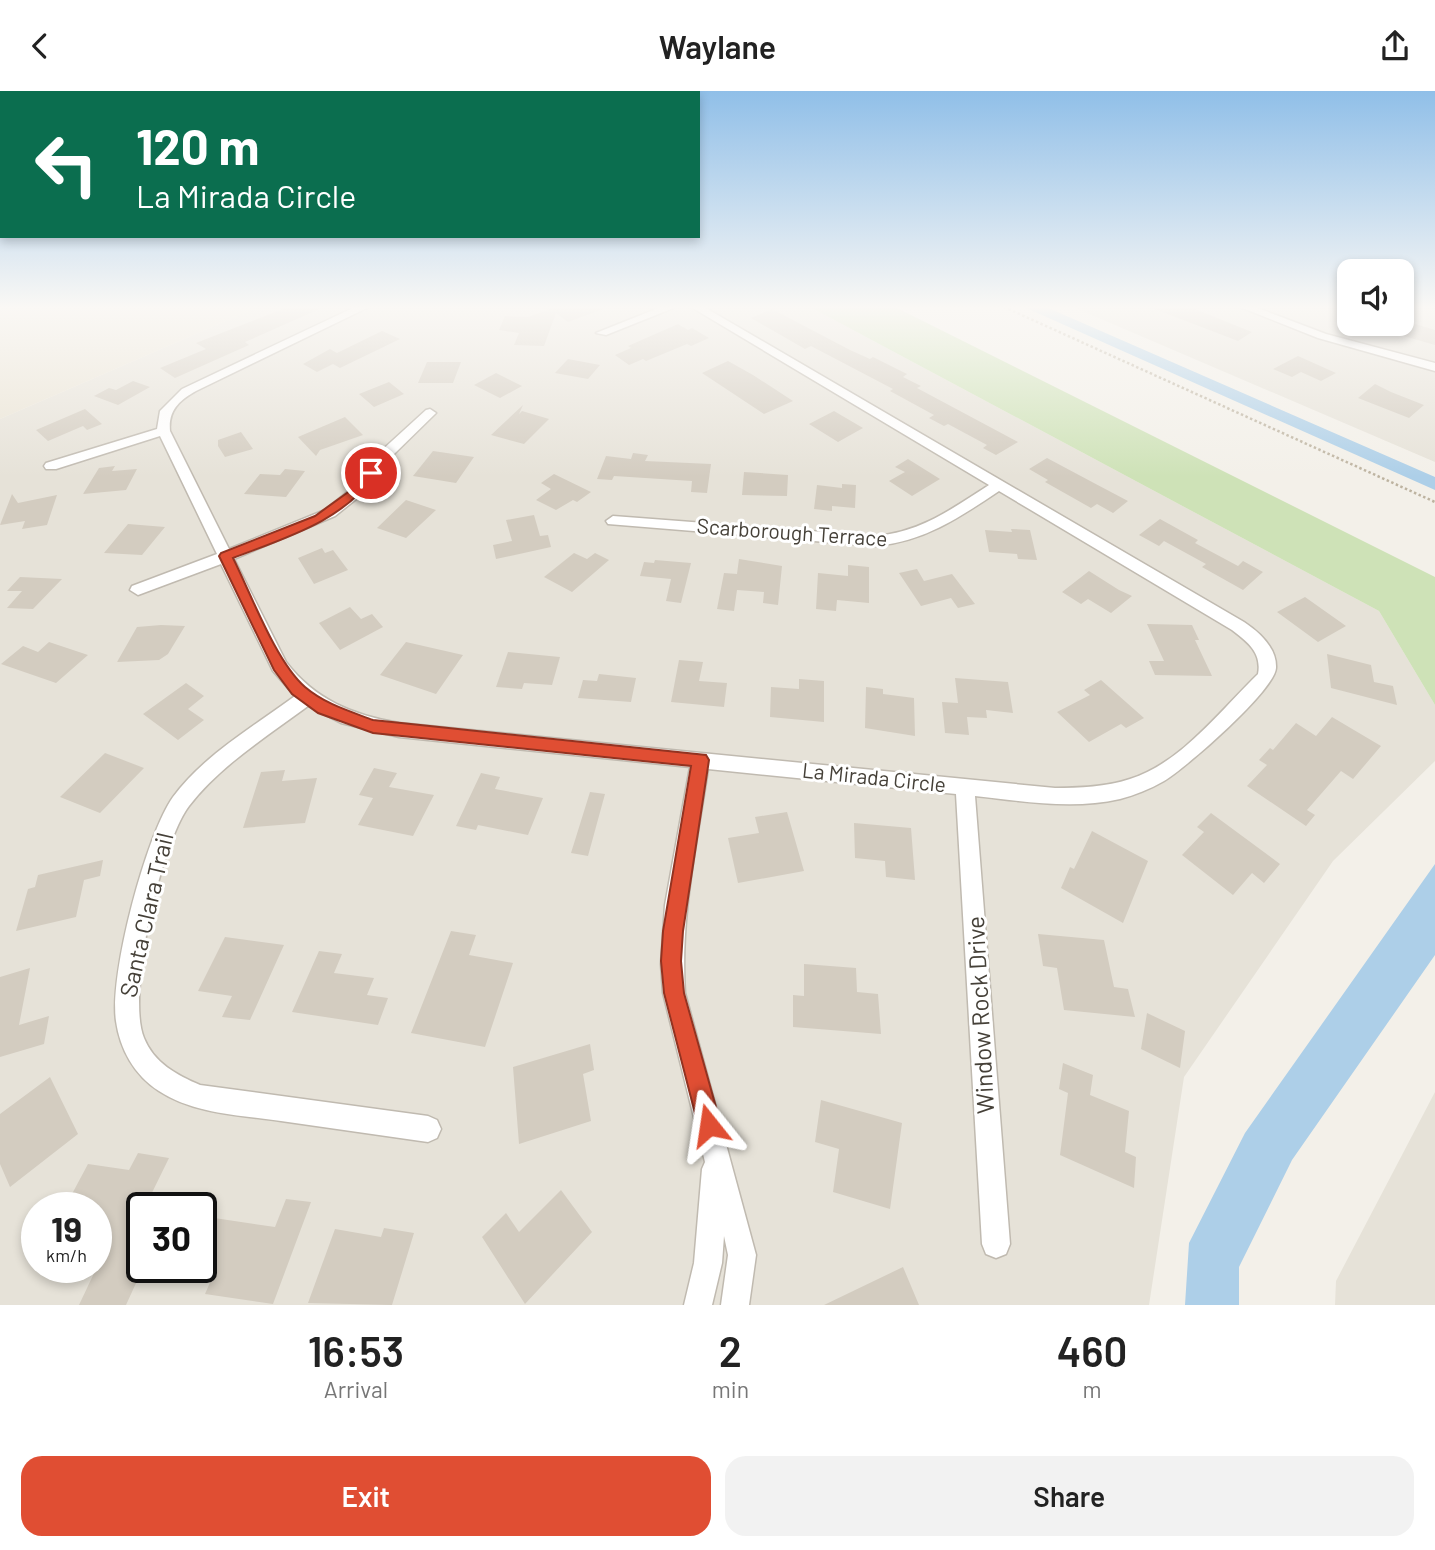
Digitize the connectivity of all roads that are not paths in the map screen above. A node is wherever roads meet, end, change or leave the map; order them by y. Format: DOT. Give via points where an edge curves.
graph roads {
  1 [pos="242,364"];
  2 [pos="792,364"];
  3 [pos="430,413"];
  4 [pos="164,431"];
  5 [pos="51,466"];
  6 [pos="999,485"];
  7 [pos="613,521"];
  8 [pos="225,556"];
  9 [pos="138,590"];
  10 [pos="307,697"];
  11 [pos="700,760"];
  12 [pos="965,787"];
  13 [pos="428,1129"];
  14 [pos="716,1151"];
  15 [pos="996,1244"];
  16 [pos="698,1305"];
  17 [pos="735,1305"];
  1 -- 4 [label="street" via="173,401 162,421"];
  2 -- 6 [label="street, La Mirada Circle"];
  3 -- 8 [label="street" via="340,506 309,524"];
  4 -- 5 [label="street"];
  4 -- 8 [label="street, La Mirada Circle"];
  6 -- 7 [label="street, Scarborough Terrace" via="924,532 886,541"];
  6 -- 12 [label="street, La Mirada Circle" via="1238,626 1264,651 1268,669 1266,677 1178,760 1138,785 1085,796"];
  8 -- 9 [label="street"];
  8 -- 10 [label="street, La Mirada Circle" via="279,666"];
  10 -- 11 [label="street, La Mirada Circle" via="347,719 373,726"];
  10 -- 13 [label="street, Santa Clara Trail" via="212,768 171,818 159,845 128,971 124,1004 130,1036 155,1075 199,1097"];
  11 -- 12 [label="street, La Mirada Circle"];
  11 -- 14 [label="street" via="671,961 674,993"];
  12 -- 15 [label="street, Window Rock Drive" via="983,993"];
  14 -- 16 [label="street" via="708,1263"];
  14 -- 17 [label="street" via="742,1255"];
}
